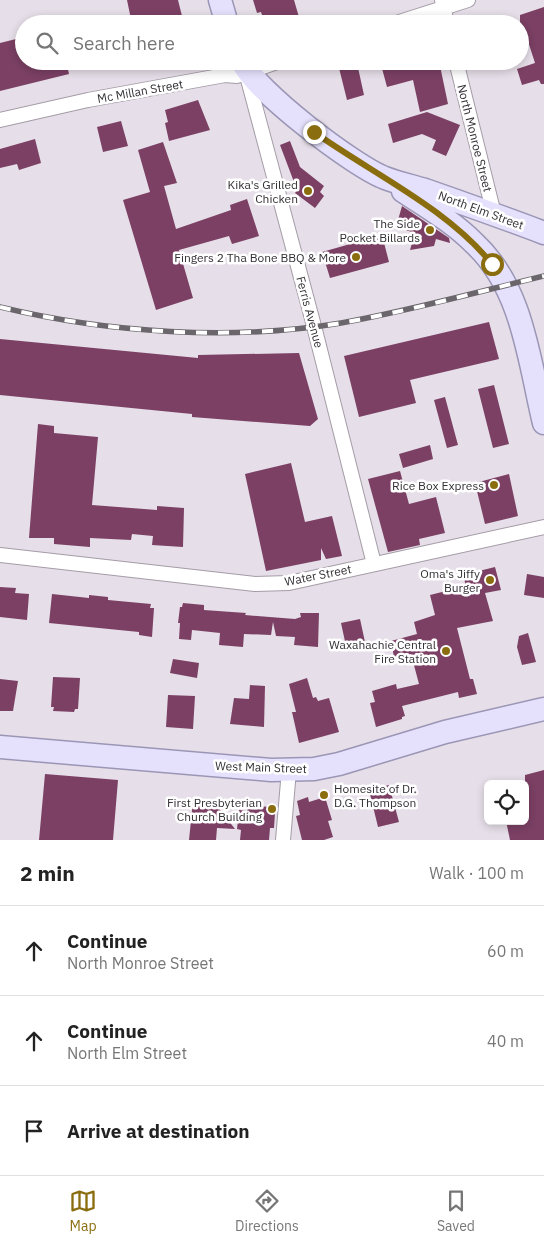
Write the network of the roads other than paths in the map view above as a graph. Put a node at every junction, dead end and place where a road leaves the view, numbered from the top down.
1 (220, 0) edge
2 (468, 0) edge
3 (443, 4) edge
4 (224, 15) edge
5 (416, 15) edge
6 (241, 70) edge
7 (245, 70) edge
8 (248, 70) edge
9 (458, 70) edge
10 (0, 120) edge
11 (383, 178) junction
12 (494, 214) junction
13 (544, 233) edge
14 (544, 423) edge
15 (544, 527) edge
16 (0, 555) edge
17 (374, 564) junction
18 (544, 709) edge
19 (0, 747) edge
20 (289, 770) junction
21 (283, 840) edge

1 - 4 main road
2 - 3 street
3 - 5 street
6 - 10 street, Mc Millan Street
7 - 17 street, Ferris Avenue
8 - 11 main road, North Elm Street
9 - 12 street, North Monroe Street
11 - 12 main road, North Elm Street
11 - 14 main road
12 - 13 main road, North Elm Street
15 - 17 street, Water Street
16 - 17 street, Water Street
18 - 20 main road, West Main Street
19 - 20 main road, West Main Street
20 - 21 street

